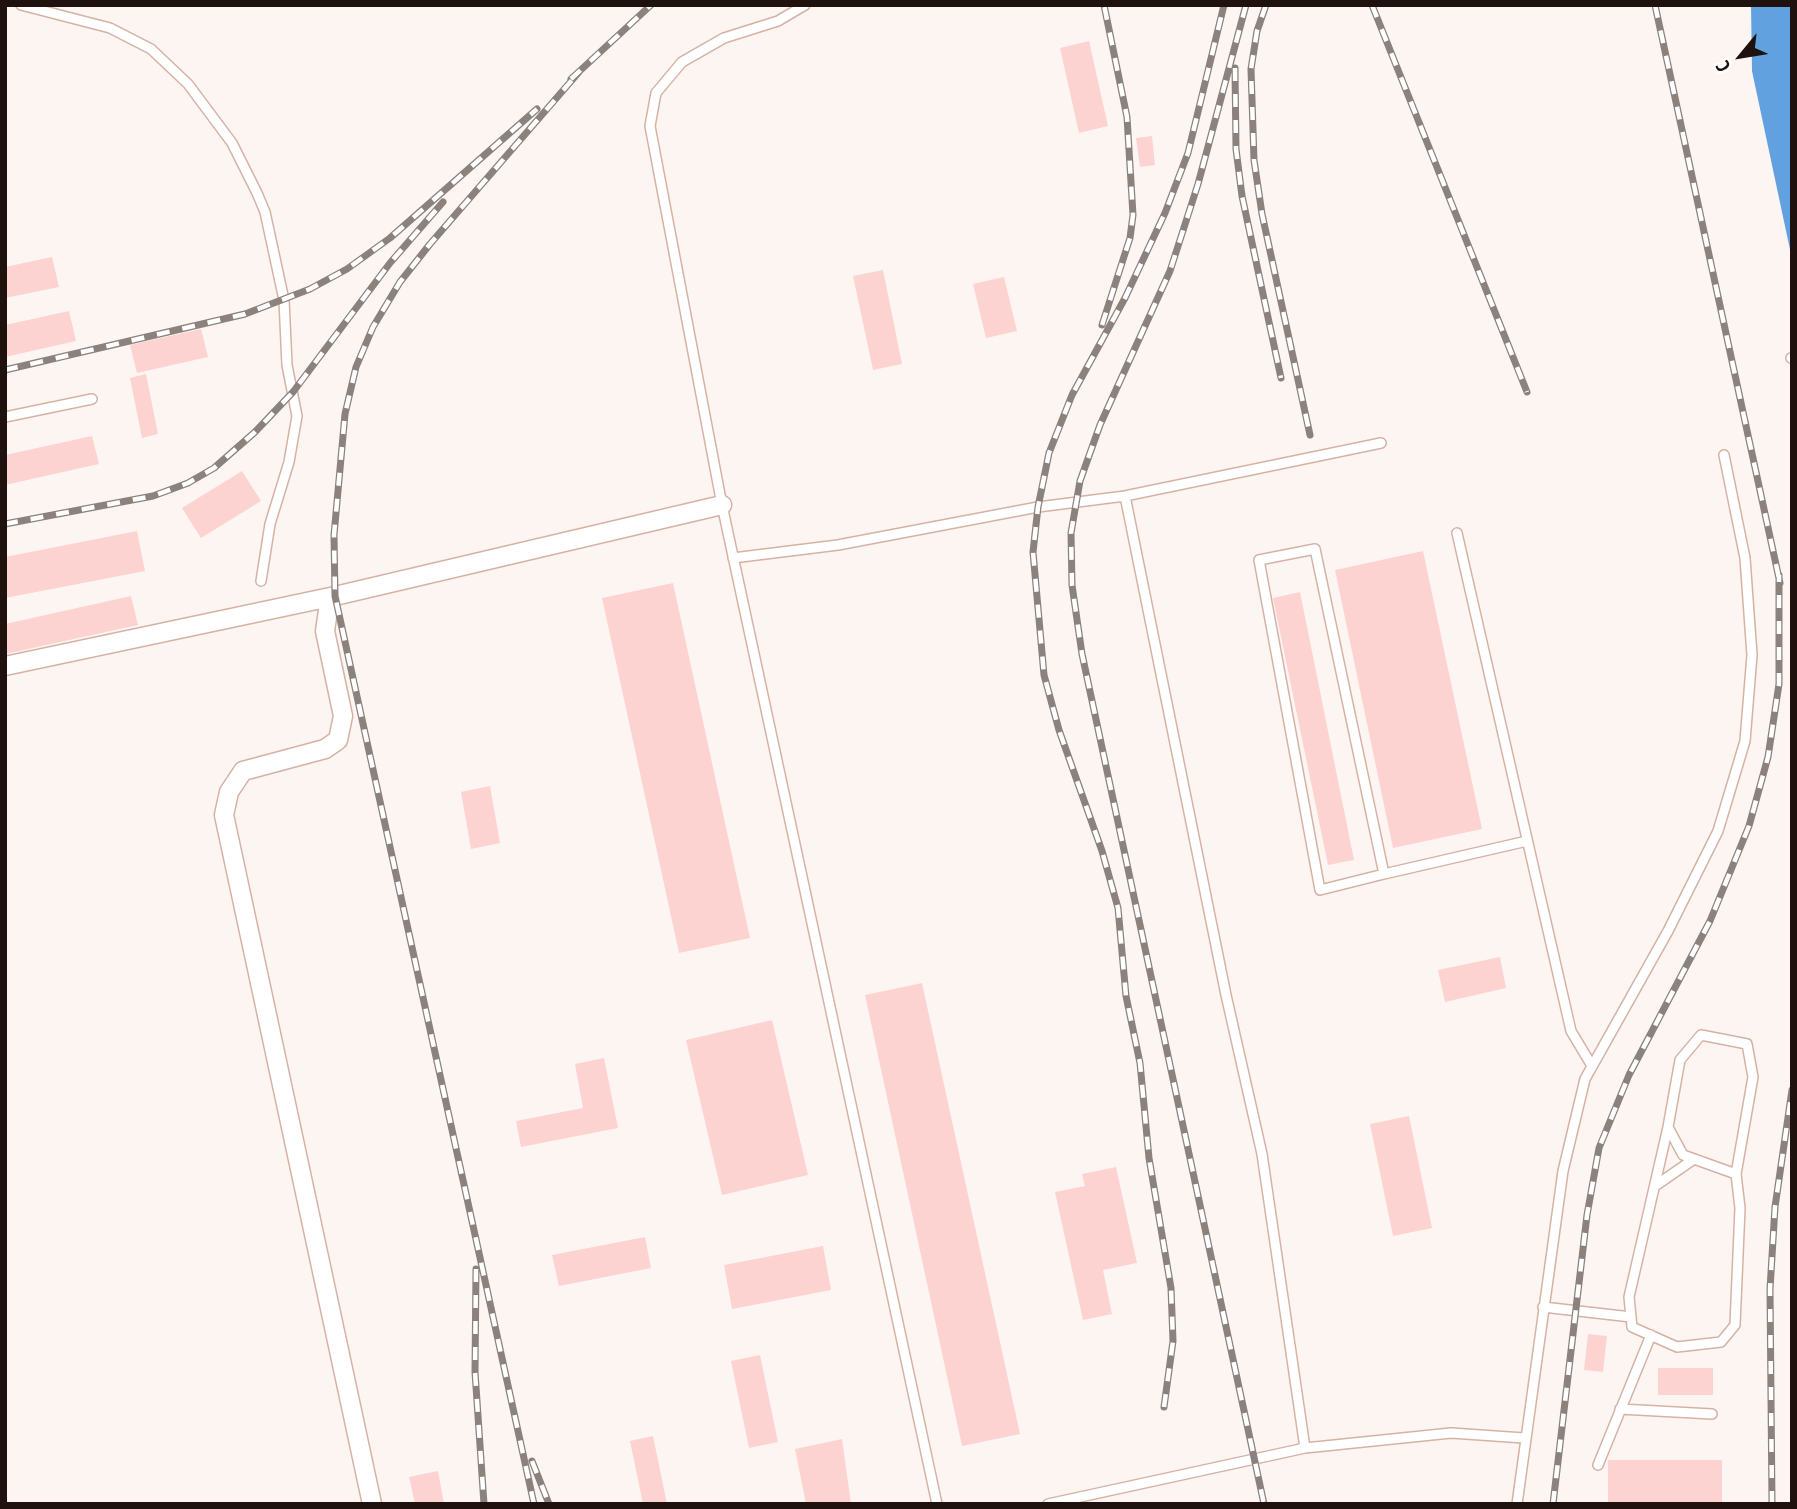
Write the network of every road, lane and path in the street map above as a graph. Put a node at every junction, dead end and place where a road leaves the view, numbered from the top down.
1 (21, 5) edge
2 (804, 5) edge
3 (92, 399) dead end
4 (5, 416) edge
5 (1381, 443) dead end
6 (1724, 455) dead end
7 (1125, 496) junction
8 (722, 505) junction
9 (1457, 533) dead end
10 (733, 558) junction
11 (261, 581) dead end
12 (330, 597) junction
13 (5, 666) edge
14 (1527, 841) junction
15 (1384, 874) junction
16 (1592, 1066) junction
17 (1668, 1127) junction
18 (1694, 1159) junction
19 (1736, 1174) junction
20 (1655, 1186) junction
21 (1543, 1307) junction
22 (1631, 1317) junction
23 (1651, 1335) junction
24 (1620, 1409) junction
25 (1712, 1414) dead end
26 (1524, 1438) junction
27 (1305, 1448) junction
28 (1598, 1465) dead end
29 (372, 1504) edge
30 (937, 1504) edge
31 (1048, 1504) edge
32 (1517, 1504) edge

1 - 11 lane
2 - 8 lane
3 - 4 lane
5 - 7 lane
6 - 16 lane
7 - 10 lane
7 - 27 lane
8 - 10 lane
8 - 12 street
9 - 14 lane
10 - 30 lane
12 - 13 street
12 - 29 street
14 - 15 lane
14 - 16 lane
15 - 15 lane
16 - 21 lane
17 - 18 lane
17 - 19 lane
17 - 20 lane
18 - 19 lane
18 - 20 lane
19 - 23 lane
20 - 22 lane
21 - 22 lane
21 - 26 lane
22 - 23 lane
23 - 24 lane
24 - 25 lane
24 - 28 lane
26 - 27 lane
26 - 32 lane
27 - 31 lane

